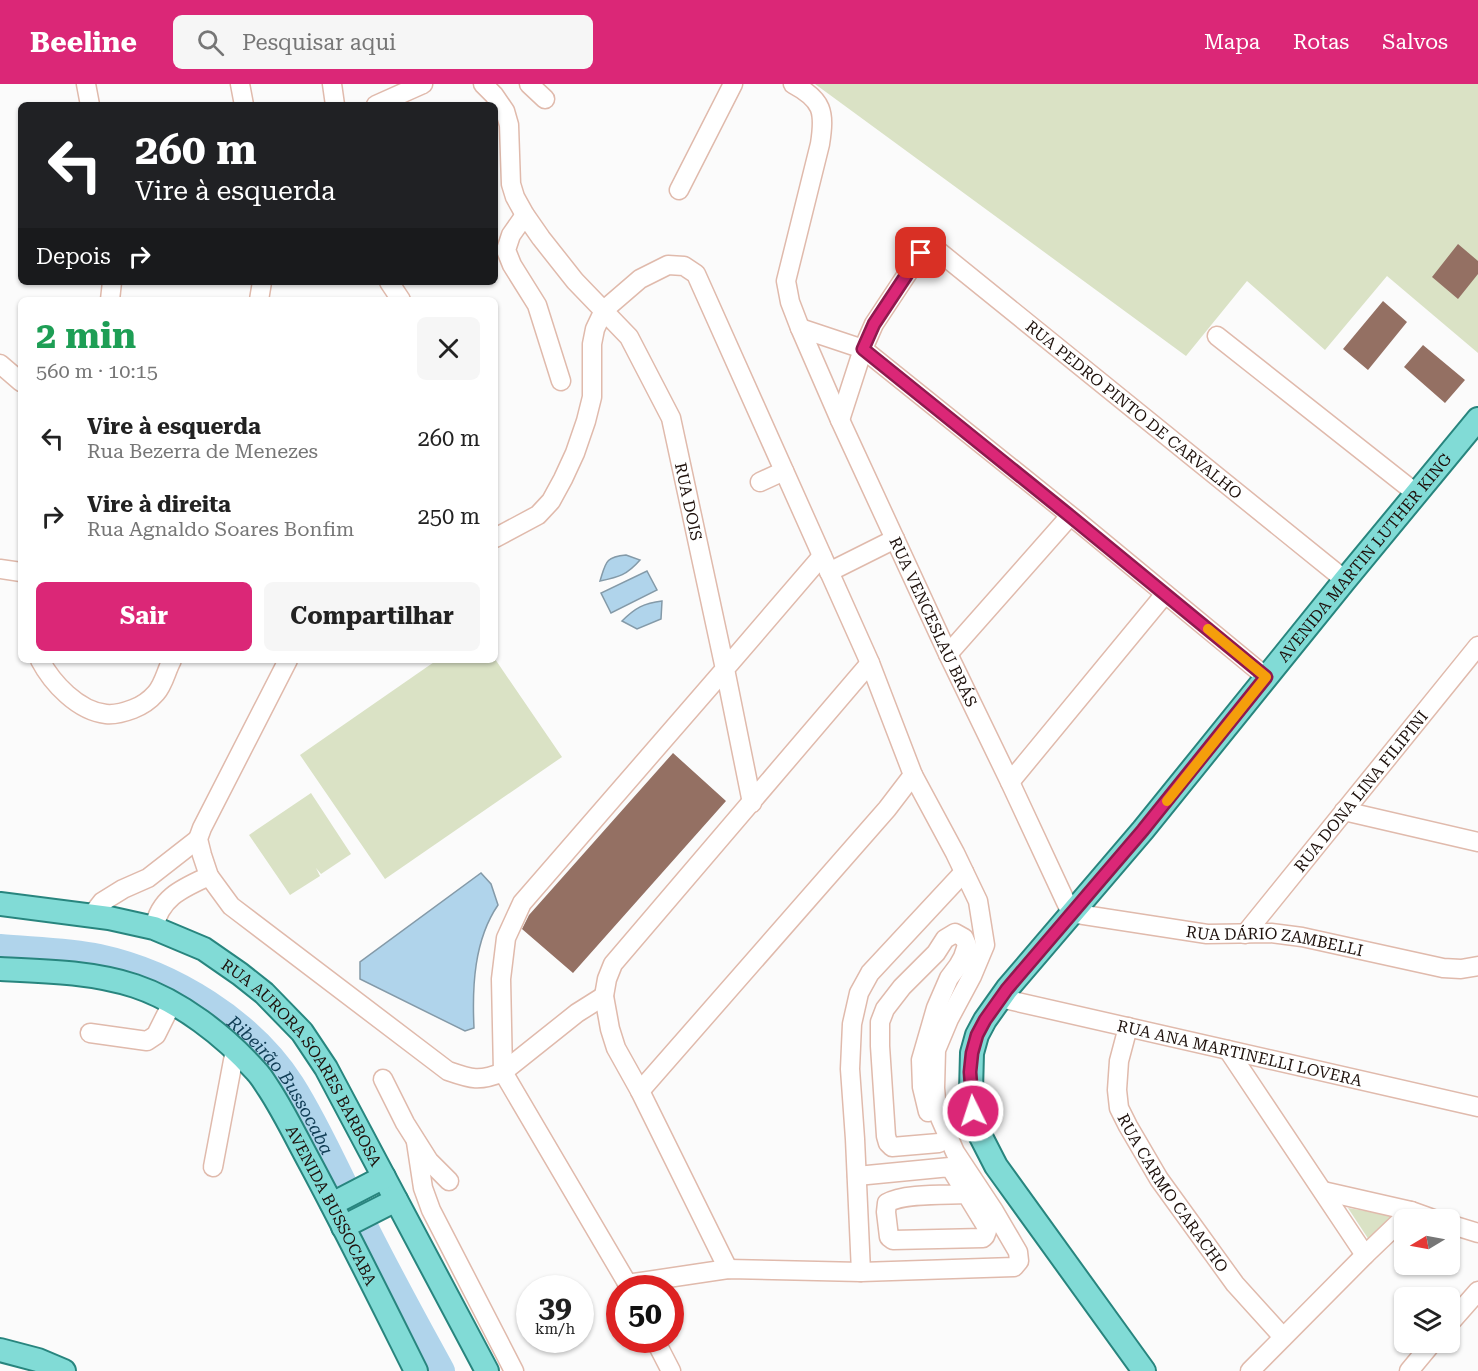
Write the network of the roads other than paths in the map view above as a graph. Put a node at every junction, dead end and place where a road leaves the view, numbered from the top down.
1 (86, 84) edge
2 (240, 84) edge
3 (332, 84) edge
4 (423, 84) edge
5 (483, 84) edge
6 (529, 84) edge
7 (733, 84) edge
8 (800, 88) edge
9 (545, 99) dead end
10 (89, 102) edge
11 (243, 102) edge
12 (335, 102) edge
13 (383, 102) edge
14 (679, 190) dead end
15 (525, 215) junction
16 (604, 310) junction
17 (800, 328) junction
18 (1217, 336) dead end
19 (863, 349) junction
20 (0, 364) edge
21 (18, 379) edge
22 (561, 381) dead end
23 (1478, 419) edge
24 (840, 420) junction
25 (784, 471) junction
26 (760, 482) dead end
27 (1417, 494) junction
28 (1070, 516) junction
29 (498, 536) edge
30 (895, 539) junction
31 (825, 564) junction
32 (0, 568) edge
33 (18, 571) edge
34 (1345, 580) junction
35 (1165, 594) junction
36 (1476, 653) edge
37 (948, 654) junction
38 (42, 663) edge
39 (171, 663) edge
40 (286, 663) edge
41 (870, 663) junction
42 (725, 669) junction
43 (1266, 677) junction
44 (913, 775) junction
45 (1010, 782) junction
46 (752, 802) junction
47 (1344, 812) junction
48 (198, 839) junction
49 (1478, 842) edge
50 (964, 872) junction
51 (209, 876) junction
52 (0, 904) edge
53 (1071, 913) junction
54 (91, 916) junction
55 (154, 927) junction
56 (1245, 934) junction
57 (1478, 966) edge
58 (0, 969) edge
59 (604, 996) junction
60 (1000, 998) junction
61 (172, 1003) junction
62 (1128, 1027) junction
63 (90, 1033) dead end
64 (235, 1050) junction
65 (1228, 1050) junction
66 (503, 1072) junction
67 (383, 1079) dead end
68 (640, 1091) junction
69 (1478, 1107) edge
70 (417, 1142) junction
71 (939, 1143) junction
72 (213, 1167) dead end
73 (950, 1167) junction
74 (857, 1176) junction
75 (379, 1179) junction
76 (449, 1181) dead end
77 (1323, 1191) junction
78 (966, 1194) junction
79 (336, 1202) junction
80 (390, 1203) junction
81 (1402, 1209) edge
82 (347, 1225) junction
83 (1394, 1227) edge
84 (1460, 1227) edge
85 (1478, 1233) edge
86 (1365, 1255) junction
87 (728, 1269) junction
88 (861, 1272) junction
89 (622, 1275) edge
90 (684, 1276) edge
91 (1478, 1291) edge
92 (1460, 1311) edge
93 (1283, 1337) junction
94 (0, 1350) edge
95 (661, 1353) edge
96 (1424, 1353) edge
97 (64, 1371) edge
98 (416, 1371) edge
99 (487, 1371) edge
100 (514, 1371) edge
101 (670, 1371) edge
102 (1144, 1371) edge
103 (1250, 1371) edge
104 (1408, 1371) edge

1 - 10 street
2 - 11 street
3 - 12 street
4 - 13 street
5 - 15 street, RUA DOIS
6 - 9 street
7 - 14 street
8 - 17 street, RUA VENCESLAU BRÁS
15 - 16 street, RUA DOIS
15 - 22 street
16 - 25 street
16 - 29 street
16 - 42 street, RUA DOIS
17 - 19 street
17 - 24 street, RUA VENCESLAU BRÁS
18 - 27 street
19 - 24 street
19 - 28 street
19 - 34 street, RUA PEDRO PINTO DE CARVALHO
20 - 21 street
23 - 27 main road, AVENIDA MARTIN LUTHER KING
24 - 30 street, RUA VENCESLAU BRÁS
25 - 26 street
25 - 31 street
27 - 34 main road, AVENIDA MARTIN LUTHER KING
28 - 35 street
28 - 37 street
30 - 31 street
30 - 37 street, RUA VENCESLAU BRÁS
31 - 41 street
31 - 42 street
32 - 33 street
34 - 43 main road, AVENIDA MARTIN LUTHER KING
35 - 43 street
35 - 45 street
36 - 47 street, RUA DONA LINA FILIPINI
37 - 45 street, RUA VENCESLAU BRÁS
38 - 39 street
40 - 48 street
41 - 44 street
41 - 46 street
42 - 46 street, RUA DOIS
42 - 66 street
43 - 53 main road, AVENIDA MARTIN LUTHER KING
44 - 50 street
44 - 68 street
45 - 53 street, RUA VENCESLAU BRÁS
46 - 59 street
47 - 49 street
47 - 56 street, RUA DONA LINA FILIPINI
48 - 51 street
48 - 54 street
50 - 74 street
50 - 88 street
51 - 55 street
51 - 66 street
52 - 54 main road, RUA AURORA SOARES BARBOSA
53 - 56 street, RUA DÁRIO ZAMBELLI
53 - 60 main road, AVENIDA MARTIN LUTHER KING
54 - 55 main road, RUA AURORA SOARES BARBOSA
55 - 75 main road, RUA AURORA SOARES BARBOSA
56 - 57 street, RUA DÁRIO ZAMBELLI
58 - 61 main road, AVENIDA BUSSOCABA
59 - 66 street
59 - 68 street
60 - 62 street, RUA ANA MARTINELLI LOVERA
60 - 102 main road, AVENIDA MARTIN LUTHER KING
61 - 63 street
61 - 64 main road, AVENIDA BUSSOCABA
62 - 65 street, RUA ANA MARTINELLI LOVERA
62 - 93 street, RUA CARMO CARACHO
64 - 72 street
64 - 79 main road, AVENIDA BUSSOCABA
65 - 69 street, RUA ANA MARTINELLI LOVERA
65 - 77 street
66 - 89 street
67 - 70 street
68 - 87 street
70 - 76 street
70 - 100 street
71 - 71 street
71 - 73 street
73 - 74 street
73 - 78 street
74 - 88 street
75 - 79 main road
75 - 80 main road, RUA AURORA SOARES BARBOSA
77 - 81 street
77 - 86 street
78 - 78 street
79 - 82 main road, AVENIDA BUSSOCABA
80 - 82 main road
80 - 99 main road, RUA AURORA SOARES BARBOSA
82 - 98 main road, AVENIDA BUSSOCABA
83 - 86 street
84 - 85 street
86 - 93 street
87 - 88 street
87 - 90 street
91 - 92 street
93 - 103 street
94 - 97 main road
95 - 101 street
96 - 104 street

